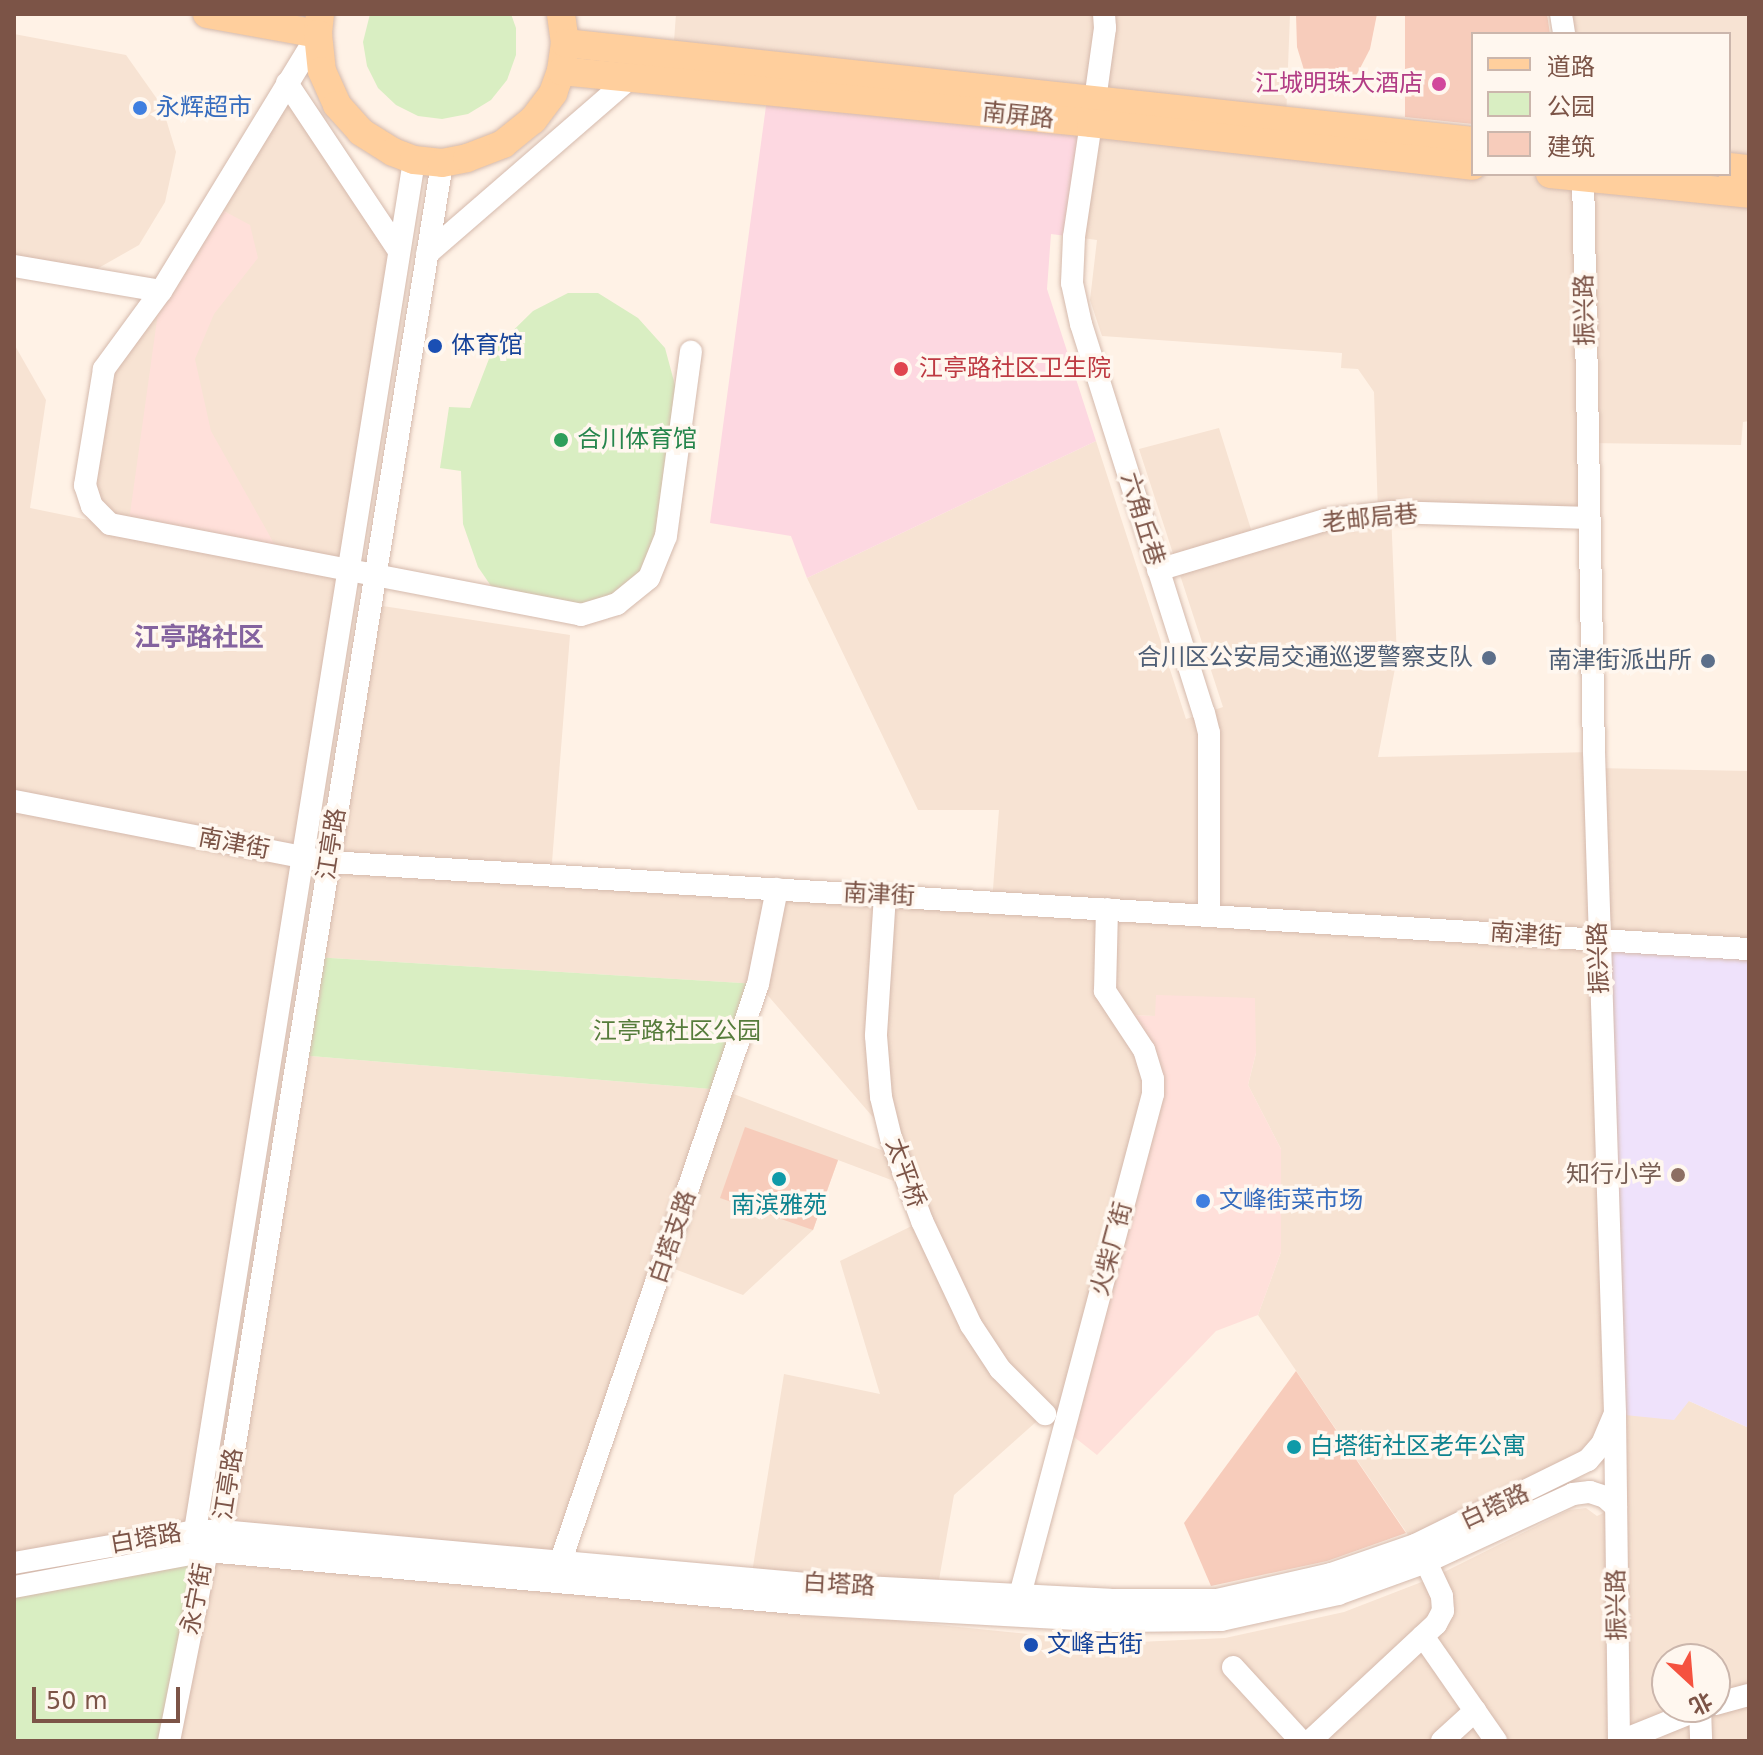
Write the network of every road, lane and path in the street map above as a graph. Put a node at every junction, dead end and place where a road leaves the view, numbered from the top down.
1 (207, 14) edge
2 (561, 14) edge
3 (1104, 14) edge
4 (319, 24) edge
5 (565, 43) junction
6 (561, 71) junction
7 (631, 77) junction
8 (287, 83) junction
9 (1093, 112) junction
10 (1471, 141) edge
11 (414, 160) junction
12 (442, 163) junction
13 (1471, 166) edge
14 (1583, 176) edge
15 (1749, 194) edge
16 (399, 251) junction
17 (427, 254) junction
18 (14, 266) edge
19 (161, 291) junction
20 (691, 352) dead end
21 (1588, 518) junction
22 (349, 569) junction
23 (1158, 570) junction
24 (376, 574) junction
25 (14, 801) edge
26 (302, 858) junction
27 (329, 862) junction
28 (777, 889) junction
29 (885, 895) junction
30 (1107, 909) junction
31 (1209, 915) junction
32 (1599, 939) junction
33 (1749, 949) edge
34 (1045, 1414) dead end
35 (1615, 1414) junction
36 (1616, 1507) junction
37 (195, 1531) junction
38 (221, 1531) junction
39 (207, 1551) junction
40 (1426, 1562) junction
41 (14, 1563) edge
42 (558, 1571) junction
43 (14, 1587) edge
44 (1020, 1595) junction
45 (1423, 1636) junction
46 (1233, 1667) dead end
47 (1475, 1711) junction
48 (1666, 1723) edge
49 (169, 1741) edge
50 (1301, 1741) edge
51 (1310, 1741) edge
52 (1442, 1741) edge
53 (1496, 1741) edge
54 (1620, 1741) edge

1 - 4 main road
2 - 5 main road
3 - 9 street, 六角丘巷
4 - 8 street
4 - 11 main road
5 - 6 main road
5 - 9 main road, 南屏路
6 - 7 main road, 南屏路
6 - 12 main road
7 - 9 main road, 南屏路
7 - 17 street
8 - 16 street
8 - 19 street
9 - 10 main road, 南屏路
9 - 13 main road, 南屏路
9 - 23 street, 六角丘巷
11 - 12 main road
11 - 16 street, 江亭路
12 - 17 street, 江亭路
14 - 15 main road
14 - 21 street, 振兴路
16 - 22 street, 江亭路
17 - 24 street, 江亭路
18 - 19 street
19 - 22 street
20 - 24 street
21 - 23 street, 老邮局巷
21 - 32 street, 振兴路
22 - 24 street
22 - 26 street, 江亭路
23 - 31 street, 六角丘巷
24 - 27 street, 江亭路
25 - 26 street, 南津街
26 - 27 street, 南津街
26 - 37 street, 江亭路
27 - 28 street, 南津街
27 - 38 street, 江亭路
28 - 29 street, 南津街
28 - 42 street, 白塔支路
29 - 30 street, 南津街
29 - 34 street, 太平桥
30 - 31 street, 南津街
30 - 44 street, 火柴厂街
31 - 32 street, 南津街
32 - 33 street, 南津街
32 - 35 street, 振兴路
35 - 36 street, 振兴路
35 - 44 street, 白塔路
36 - 40 street, 白塔路
36 - 54 street, 振兴路
37 - 38 street, 白塔路
37 - 39 street, 江亭路
37 - 41 street, 白塔路
38 - 39 street, 江亭路
38 - 42 street, 白塔路
39 - 42 street, 白塔路
39 - 43 street, 白塔路
39 - 49 street, 永宁街
40 - 42 street, 白塔路
40 - 45 street
42 - 44 street, 白塔路
45 - 47 street
45 - 51 street
46 - 50 street
47 - 52 street
47 - 53 street
48 - 54 street

